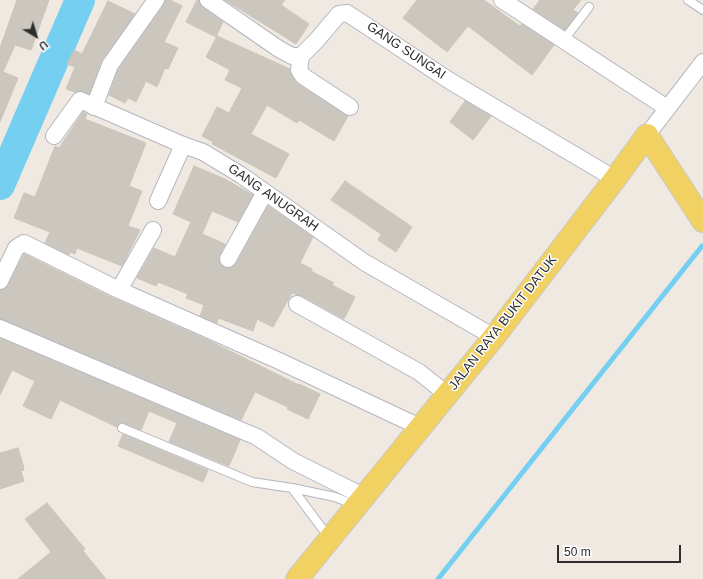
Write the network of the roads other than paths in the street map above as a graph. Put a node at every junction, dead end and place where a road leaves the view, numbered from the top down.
1 (156, 0) edge
2 (208, 0) edge
3 (502, 0) edge
4 (688, 0) edge
5 (589, 7) dead end
6 (703, 10) edge
7 (563, 41) junction
8 (301, 56) junction
9 (703, 62) edge
10 (94, 107) junction
11 (350, 107) dead end
12 (667, 108) junction
13 (647, 135) junction
14 (54, 136) dead end
15 (183, 145) junction
16 (615, 179) junction
17 (265, 192) junction
18 (158, 201) dead end
19 (703, 221) edge
20 (153, 230) dead end
21 (228, 259) dead end
22 (0, 281) edge
23 (119, 290) junction
24 (297, 304) dead end
25 (0, 328) edge
26 (494, 337) junction
27 (448, 395) junction
28 (122, 428) dead end
29 (422, 428) junction
30 (292, 488) junction
31 (361, 501) junction
32 (330, 539) junction
33 (297, 579) edge

1 - 10 street
2 - 8 street
3 - 7 street
4 - 6 lane
5 - 7 lane
7 - 12 street
8 - 11 street
8 - 16 street, GANG SUNGAI
9 - 12 street, JALAN RAYA BUKIT DATUK
10 - 14 street, GANG ANUGRAH
10 - 15 street, GANG ANUGRAH
12 - 13 street, JALAN RAYA BUKIT DATUK
13 - 16 main road, JALAN RAYA BUKIT DATUK
13 - 19 main road
15 - 17 street, GANG ANUGRAH
15 - 18 street
16 - 26 main road, JALAN RAYA BUKIT DATUK
17 - 21 street
17 - 26 street, GANG ANUGRAH
20 - 23 street
22 - 23 street
23 - 29 street
24 - 27 street
25 - 31 street
26 - 27 main road, JALAN RAYA BUKIT DATUK
27 - 29 main road, JALAN RAYA BUKIT DATUK
28 - 30 lane
29 - 31 main road, JALAN RAYA BUKIT DATUK
30 - 31 lane
30 - 32 lane
31 - 32 main road, JALAN RAYA BUKIT DATUK
32 - 33 main road, JALAN RAYA BUKIT DATUK

